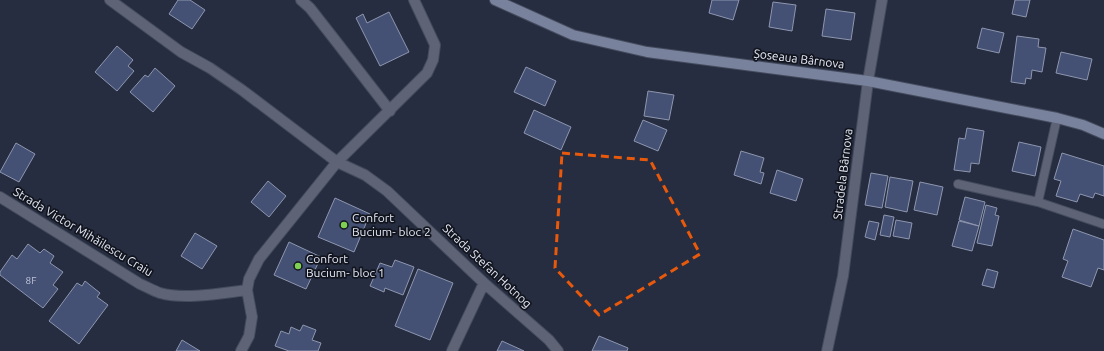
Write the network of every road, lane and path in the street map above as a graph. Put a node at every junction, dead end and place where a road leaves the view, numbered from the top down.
1 (110, 0) edge
2 (301, 0) edge
3 (414, 0) edge
4 (495, 0) edge
5 (882, 0) edge
6 (868, 80) junction
7 (390, 111) junction
8 (1058, 118) junction
9 (1104, 134) edge
10 (337, 162) junction
11 (958, 184) dead end
12 (0, 197) edge
13 (1038, 202) junction
14 (1103, 224) dead end
15 (484, 283) junction
16 (247, 290) junction
17 (241, 351) edge
18 (452, 351) edge
19 (558, 351) edge
20 (827, 351) edge

1 - 10 street, Strada Stefan Hotnog
2 - 7 street
3 - 7 street
4 - 6 main road, Șoseaua Bârnova
5 - 6 street, Stradela Bârnova
6 - 8 main road, Șoseaua Bârnova
6 - 20 street, Stradela Bârnova
7 - 10 street
8 - 9 main road, Șoseaua Bârnova
8 - 13 lane
10 - 15 street, Strada Stefan Hotnog
10 - 16 street
11 - 13 lane
12 - 16 street, Strada Victor Mihăilescu Craiu
13 - 14 lane
15 - 18 street
15 - 19 street, Strada Stefan Hotnog
16 - 17 street

